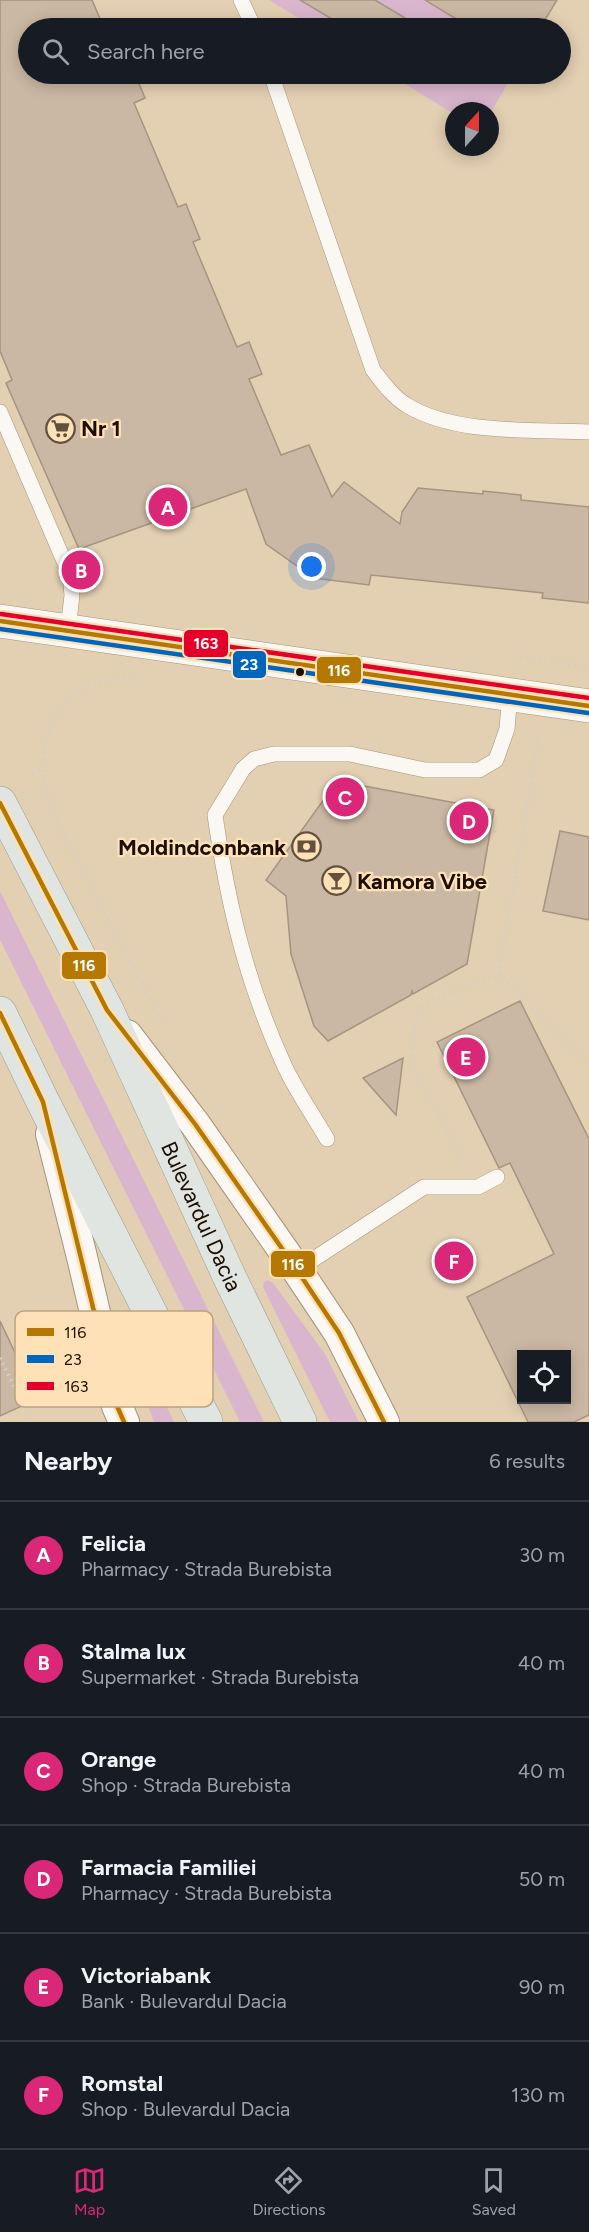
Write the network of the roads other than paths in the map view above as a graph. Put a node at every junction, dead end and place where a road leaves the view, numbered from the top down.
1 (242, 0) edge
2 (250, 18) edge
3 (274, 84) edge
4 (0, 412) edge
5 (589, 432) edge
6 (0, 621) edge
7 (68, 630) junction
8 (510, 694) junction
9 (589, 706) edge
10 (0, 803) edge
11 (107, 1010) junction
12 (0, 1013) edge
13 (43, 1102) junction
14 (327, 1139) dead end
15 (497, 1177) dead end
16 (297, 1270) junction
17 (95, 1311) edge
18 (149, 1311) edge
19 (117, 1407) edge
20 (198, 1407) edge
21 (124, 1422) edge
22 (206, 1422) edge
23 (300, 1422) edge
24 (384, 1422) edge

1 - 2 lane
3 - 5 lane
4 - 7 lane
6 - 7 main road
7 - 8 main road
8 - 9 main road
8 - 14 lane
10 - 11 main road, Bulevardul Dacia
11 - 16 street, Bulevardul Dacia
11 - 23 main road, Bulevardul Dacia
12 - 13 main road
13 - 17 street
13 - 18 main road
15 - 16 lane
16 - 24 street, Bulevardul Dacia
19 - 21 street
20 - 22 main road

